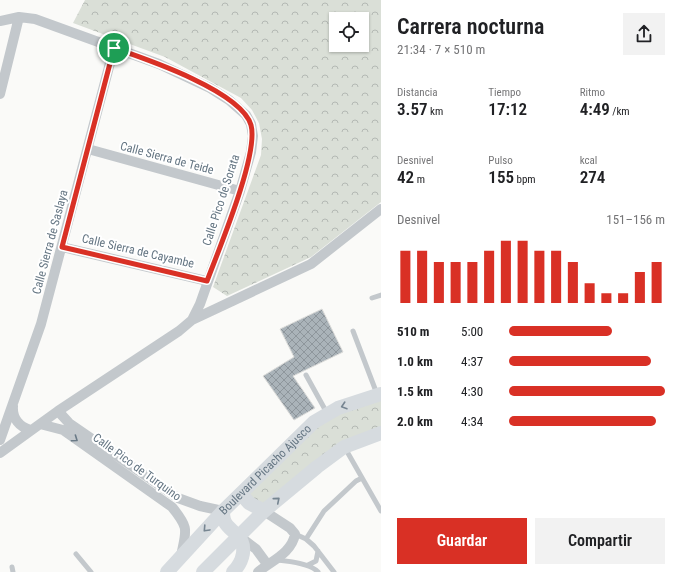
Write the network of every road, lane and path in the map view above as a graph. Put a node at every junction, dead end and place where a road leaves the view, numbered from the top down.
1 (19, 17) junction
2 (0, 21) edge
3 (114, 48) junction
4 (0, 94) edge
5 (88, 149) junction
6 (240, 191) junction
7 (381, 209) edge
8 (62, 247) junction
9 (207, 281) junction
10 (381, 295) edge
11 (372, 298) dead end
12 (192, 320) junction
13 (353, 331) dead end
14 (306, 375) dead end
15 (379, 394) edge
16 (13, 406) junction
17 (58, 410) junction
18 (328, 414) junction
19 (40, 424) junction
20 (31, 430) junction
21 (381, 433) edge
22 (0, 440) edge
23 (344, 447) junction
24 (0, 453) edge
25 (362, 478) junction
26 (241, 494) junction
27 (381, 510) edge
28 (223, 511) junction
29 (264, 511) junction
30 (295, 534) junction
31 (238, 536) junction
32 (306, 539) junction
33 (318, 551) junction
34 (76, 554) dead end
35 (181, 556) junction
36 (271, 562) junction
37 (308, 565) junction
38 (91, 572) edge
39 (167, 572) edge
40 (203, 572) edge
41 (233, 572) edge
42 (258, 572) edge
43 (318, 572) edge
44 (334, 572) edge

1 - 2 street, Calle Pico de Sorata
1 - 3 street, Calle Pico de Sorata
1 - 4 street
3 - 5 street, Calle Sierra de Saslaya
3 - 6 street, Calle Pico de Sorata
5 - 6 street, Calle Sierra de Teide
5 - 8 street, Calle Sierra de Saslaya
6 - 9 street, Calle Pico de Sorata
7 - 12 street, Calle Pico de Sorata
8 - 9 street, Calle Sierra de Cayambe
8 - 16 street, Calle Sierra de Saslaya
9 - 12 street, Calle Pico de Sorata
10 - 11 lane
12 - 17 street, Calle Pico de Sorata
13 - 15 lane
14 - 18 lane
15 -> 18 main road, Boulevard Picacho Ajusco
16 - 20 street
16 - 22 street, Calle Sierra de Saslaya
17 - 19 street, Calle Pico de Sorata
17 - 28 street, Calle Pico de Turquino
18 - 26 main road, Boulevard Picacho Ajusco
19 - 20 street, Calle Pico de Sorata
19 -> 35 street, Calle Pico de Turquino
20 - 24 street, Calle Pico de Sorata
21 - 23 main road
23 - 25 lane
29 -> 23 main road
25 - 27 lane
25 - 32 lane
26 - 28 main road, Boulevard Picacho Ajusco
26 - 29 main road
28 - 31 main road
28 -> 35 main road, Boulevard Picacho Ajusco
29 - 30 street
29 - 31 main road
30 - 32 lane
30 - 36 street
31 - 36 street
31 - 40 main road
31 - 41 main road
32 - 33 lane
33 - 37 lane
33 - 44 lane
34 - 38 lane
35 - 39 main road, Boulevard Picacho Ajusco
36 - 37 lane
36 - 42 street
37 - 43 lane

